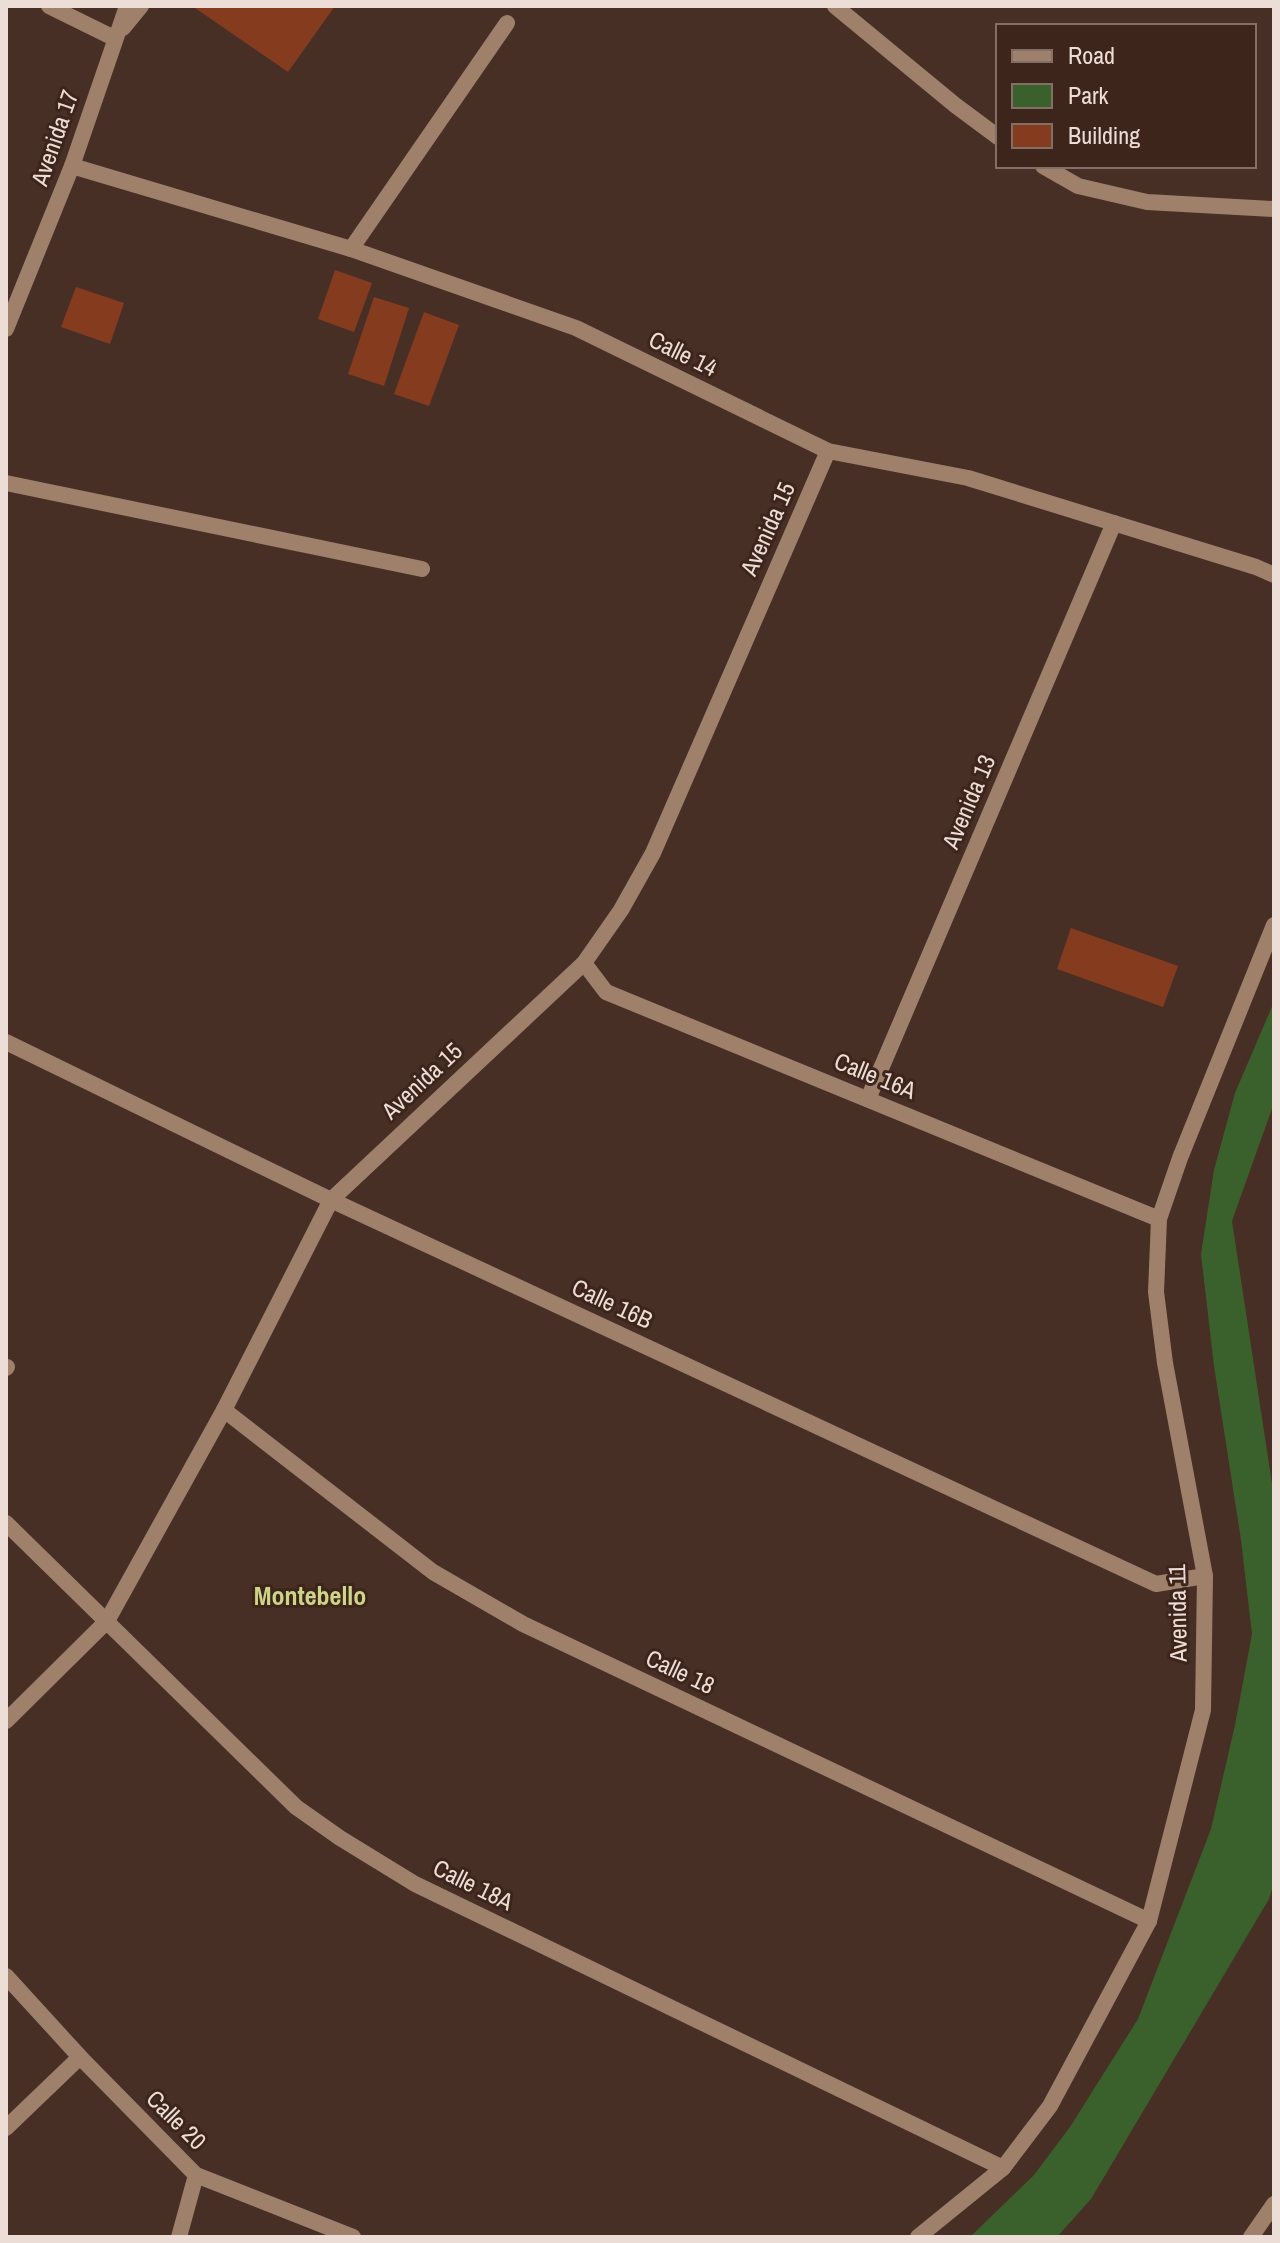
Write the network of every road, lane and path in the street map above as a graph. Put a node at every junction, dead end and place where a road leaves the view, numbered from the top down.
1 (49, 6) edge
2 (127, 6) edge
3 (141, 6) edge
4 (835, 6) edge
5 (507, 23) dead end
6 (114, 38) junction
7 (996, 136) edge
8 (72, 166) junction
9 (1046, 168) edge
10 (1274, 209) edge
11 (351, 249) junction
12 (6, 329) edge
13 (828, 451) junction
14 (6, 483) edge
15 (1114, 523) junction
16 (422, 569) dead end
17 (1274, 575) edge
18 (1274, 925) edge
19 (584, 963) junction
20 (6, 1042) edge
21 (868, 1099) junction
22 (331, 1200) junction
23 (1159, 1219) junction
24 (224, 1410) junction
25 (6, 1523) edge
26 (1205, 1576) junction
27 (107, 1621) junction
28 (6, 1721) edge
29 (1149, 1921) junction
30 (6, 1976) edge
31 (80, 2057) junction
32 (6, 2128) edge
33 (1003, 2168) junction
34 (196, 2175) junction
35 (1274, 2204) edge
36 (179, 2237) edge
37 (353, 2237) edge
38 (918, 2237) edge
39 (1251, 2237) edge

1 - 6 street
2 - 6 street, Avenida 17
3 - 6 street
4 - 7 street
5 - 11 street
6 - 8 street, Avenida 17
8 - 11 street, Calle 14
8 - 12 street, Avenida 17
9 - 10 street
11 - 13 street, Calle 14
13 - 15 street, Calle 14
13 - 19 street, Avenida 15
14 - 16 street
15 - 17 street, Calle 14
15 - 21 street, Avenida 13
18 - 23 street, Avenida 11
19 - 21 street, Calle 16A
19 - 22 street, Avenida 15
20 - 22 street, Calle 16B
21 - 23 street, Calle 16A
22 - 24 street, Avenida 15
22 - 26 street, Calle 16B
23 - 26 street, Avenida 11
24 - 27 street, Avenida 15
24 - 29 street, Calle 18
25 - 27 street, Calle 18A
26 - 29 street, Avenida 11
27 - 28 street, Avenida 15
27 - 33 street, Calle 18A
29 - 33 street, Avenida 11
30 - 31 street, Calle 20
31 - 32 street
31 - 34 street, Calle 20
33 - 38 street, Avenida 11
34 - 36 street
34 - 37 street, Calle 20
35 - 39 street

